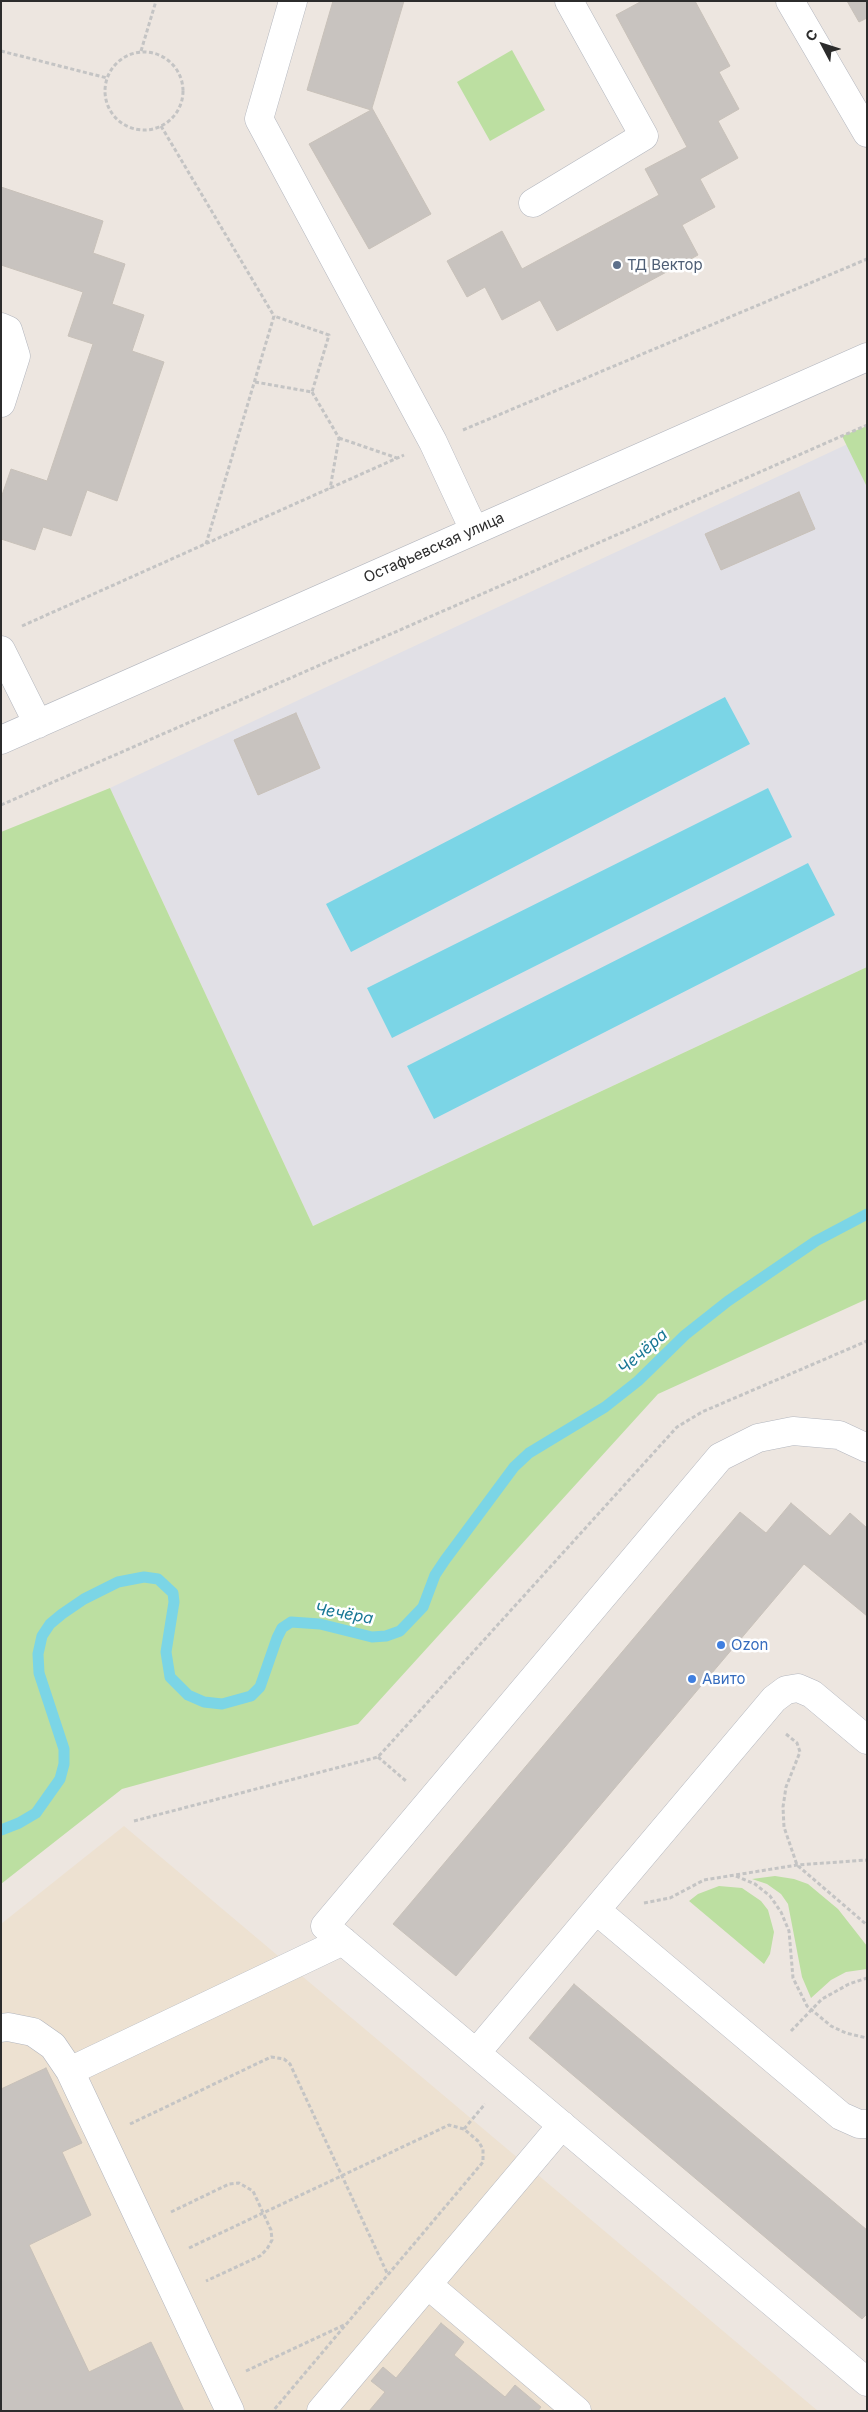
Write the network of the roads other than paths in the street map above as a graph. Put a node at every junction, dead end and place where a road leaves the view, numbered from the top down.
1 (293, 1) edge
2 (569, 1) edge
3 (790, 1) edge
4 (867, 133) edge
5 (533, 203) dead end
6 (1, 327) edge
7 (867, 357) edge
8 (1, 403) edge
9 (474, 530) junction
10 (1, 650) edge
11 (38, 724) junction
12 (1, 740) edge
13 (867, 1448) edge
14 (867, 1740) edge
15 (596, 1910) junction
16 (343, 1941) junction
17 (1, 2028) edge
18 (476, 2053) junction
19 (70, 2071) junction
20 (867, 2124) edge
21 (562, 2125) junction
22 (428, 2285) junction
23 (867, 2382) edge
24 (230, 2411) edge
25 (321, 2411) edge
26 (577, 2411) edge

1 - 9 street
2 - 5 street
3 - 4 street
6 - 8 street
7 - 9 street, Остафьевская улица
9 - 11 street, Остафьевская улица
10 - 11 street
11 - 12 street, Остафьевская улица
13 - 16 street
14 - 15 street
15 - 18 street
15 - 20 street
16 - 18 street
16 - 19 street
17 - 19 street
18 - 21 street
19 - 24 street
21 - 22 street
21 - 23 street
22 - 25 street
22 - 26 street

